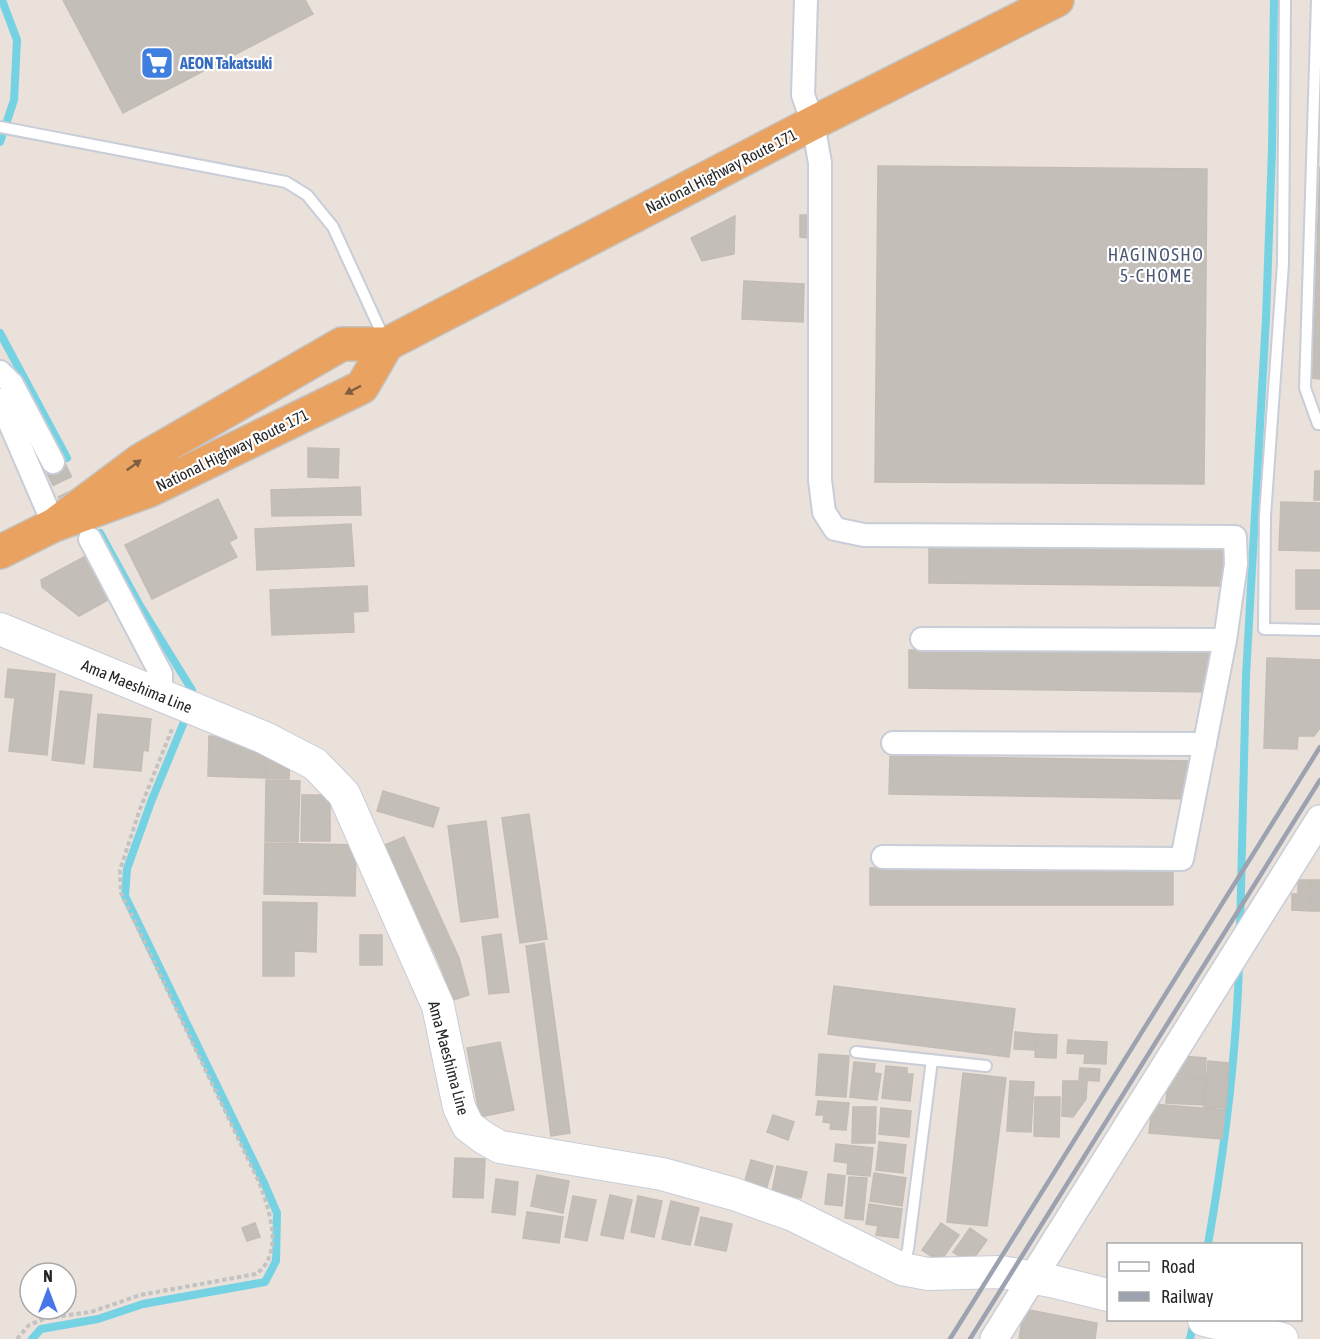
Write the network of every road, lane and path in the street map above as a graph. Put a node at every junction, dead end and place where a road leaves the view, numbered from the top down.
1 (806, 0) edge
2 (1057, 0) edge
3 (1285, 0) edge
4 (1319, 6) edge
5 (813, 123) junction
6 (0, 127) edge
7 (387, 344) junction
8 (0, 372) edge
9 (0, 400) edge
10 (1320, 424) edge
11 (53, 462) tunnel mouth
12 (54, 525) junction
13 (90, 539) tunnel mouth
14 (0, 552) edge
15 (0, 629) edge
16 (1320, 630) edge
17 (922, 639) dead end
18 (1225, 640) junction
19 (171, 701) junction
20 (893, 743) dead end
21 (1205, 744) junction
22 (1320, 819) edge
23 (883, 857) dead end
24 (856, 1052) dead end
25 (932, 1060) junction
26 (986, 1066) dead end
27 (902, 1269) junction
28 (1031, 1278) junction
29 (1107, 1295) edge
30 (1208, 1321) edge
31 (17, 1339) edge
32 (994, 1339) edge
33 (1282, 1339) edge

1 - 5 street
2 - 5 highway, National Highway Route 171
3 - 16 lane
4 - 10 lane
5 - 7 highway, National Highway Route 171
5 - 18 street
6 - 7 lane
12 -> 7 highway, National Highway Route 171
7 -> 12 highway, National Highway Route 171
8 - 11 street
9 - 12 street
12 - 14 highway, National Highway Route 171
13 - 19 street
15 - 19 main road, Ama Maeshima Line
17 - 18 street
18 - 21 street
19 - 27 main road, Ama Maeshima Line
19 - 31 path
20 - 21 street
21 - 23 street
22 - 28 street
24 - 25 lane
25 - 26 lane
25 - 27 lane
27 - 28 main road, Ama Maeshima Line
28 - 29 main road, Ama Maeshima Line
28 - 32 street
30 - 33 main road

